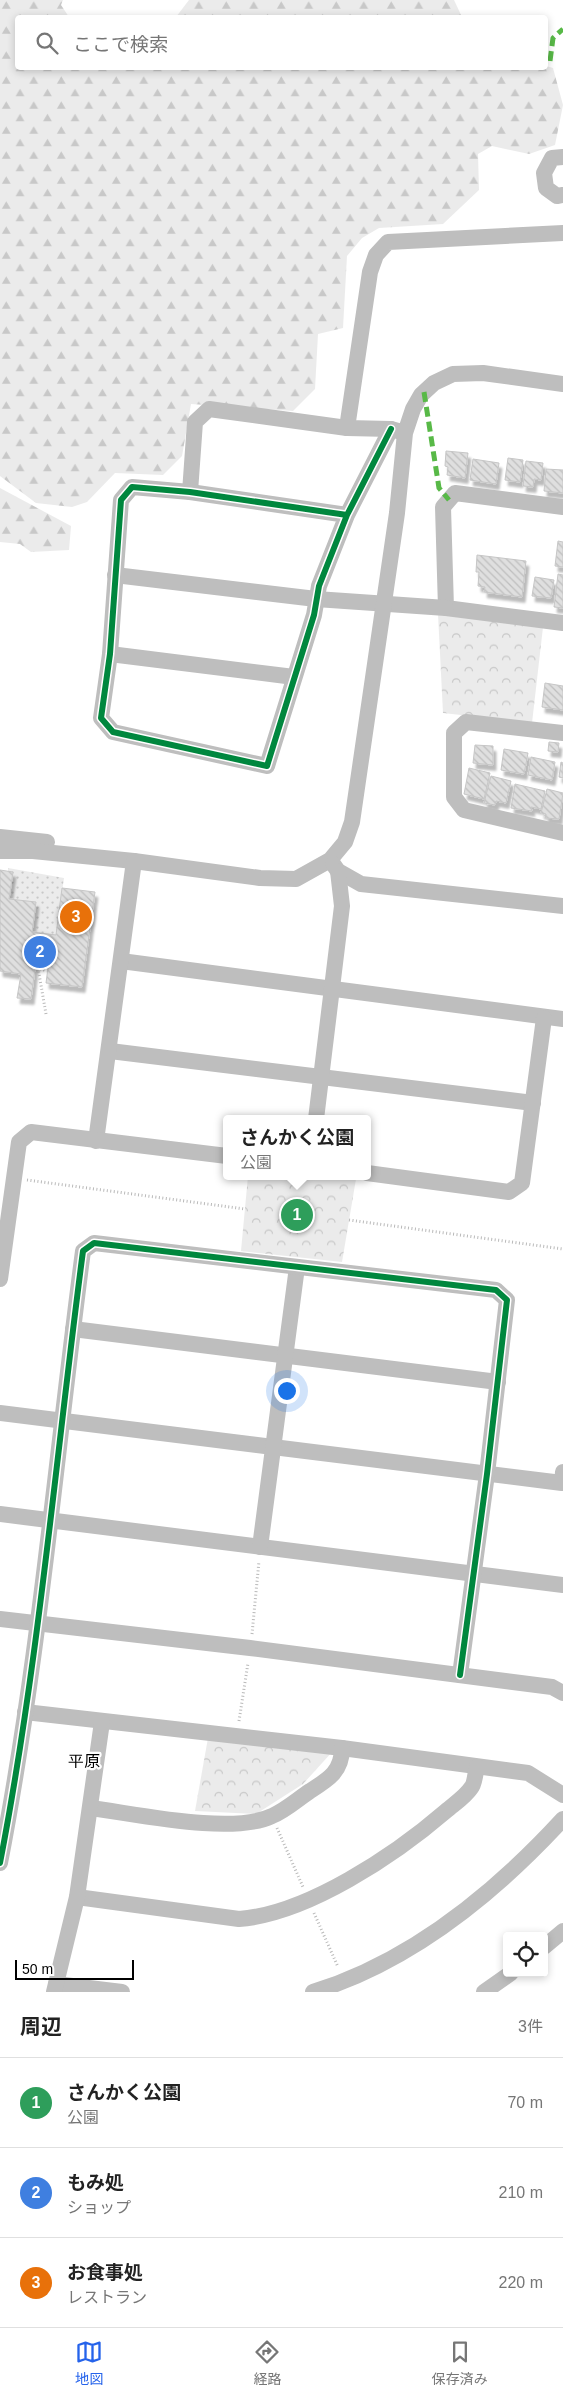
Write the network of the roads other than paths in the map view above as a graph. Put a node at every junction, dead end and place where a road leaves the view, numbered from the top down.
1 (563, 157) edge
2 (563, 195) edge
3 (563, 233) edge
4 (563, 384) edge
5 (346, 428) junction
6 (398, 431) junction
7 (190, 492) junction
8 (563, 507) edge
9 (347, 515) junction
10 (114, 575) junction
11 (316, 599) junction
12 (446, 608) junction
13 (563, 623) edge
14 (110, 654) junction
15 (294, 677) junction
16 (563, 733) edge
17 (563, 833) edge
18 (0, 837) edge
19 (0, 851) edge
20 (134, 861) junction
21 (334, 865) junction
22 (563, 906) edge
23 (121, 961) junction
24 (331, 989) junction
25 (544, 1018) junction
26 (563, 1019) edge
27 (110, 1052) junction
28 (322, 1077) junction
29 (533, 1103) junction
30 (317, 1115) edge
31 (96, 1141) junction
32 (223, 1156) edge
33 (371, 1174) edge
34 (297, 1267) junction
35 (0, 1279) edge
36 (73, 1329) junction
37 (287, 1355) junction
38 (498, 1382) junction
39 (0, 1412) edge
40 (62, 1421) junction
41 (273, 1445) junction
42 (563, 1472) edge
43 (487, 1474) junction
44 (0, 1514) edge
45 (49, 1521) junction
46 (260, 1546) junction
47 (473, 1574) junction
48 (563, 1585) edge
49 (0, 1619) edge
50 (37, 1624) junction
51 (460, 1675) junction
52 (563, 1693) edge
53 (25, 1712) junction
54 (102, 1722) junction
55 (342, 1748) junction
56 (477, 1767) junction
57 (563, 1795) edge
58 (91, 1808) junction
59 (563, 1818) edge
60 (0, 1863) edge
61 (77, 1898) junction
62 (563, 1931) edge
63 (548, 1944) edge
64 (506, 1977) edge
65 (347, 1987) edge
66 (55, 1988) edge
67 (122, 1992) edge
68 (313, 1992) edge
69 (484, 1992) edge

1 - 2 street
3 - 5 street
4 - 6 street
5 - 6 street
5 - 7 street
6 - 9 street
6 - 21 street
7 - 9 street
7 - 10 street
8 - 12 street
9 - 11 street
10 - 11 street
10 - 14 street
11 - 12 street
11 - 15 street
12 - 13 street
14 - 15 street
14 - 15 street
16 - 17 street
18 - 20 street
19 - 20 street
20 - 21 street
20 - 23 street
21 - 22 street
21 - 24 street
23 - 24 street
23 - 27 street
24 - 25 street
24 - 28 street
25 - 26 street
25 - 29 street
27 - 28 street
27 - 31 street
28 - 29 street
28 - 30 street
29 - 33 street
31 - 32 street
31 - 35 street
34 - 36 street
34 - 37 street
34 - 38 street
36 - 37 street
36 - 40 street
37 - 38 street
37 - 41 street
38 - 43 street
39 - 40 street
40 - 41 street
40 - 45 street
41 - 43 street
41 - 46 street
42 - 43 street
43 - 47 street
44 - 45 street
45 - 46 street
45 - 50 street
46 - 47 street
47 - 48 street
47 - 51 street
49 - 50 street
50 - 51 street
50 - 53 street
51 - 52 street
53 - 54 street
53 - 60 street
54 - 55 street
54 - 58 street
55 - 56 street
55 - 58 street
56 - 57 street
56 - 61 street
58 - 61 street
59 - 65 street
61 - 66 street
62 - 63 street
64 - 69 street
65 - 68 street
66 - 67 street

